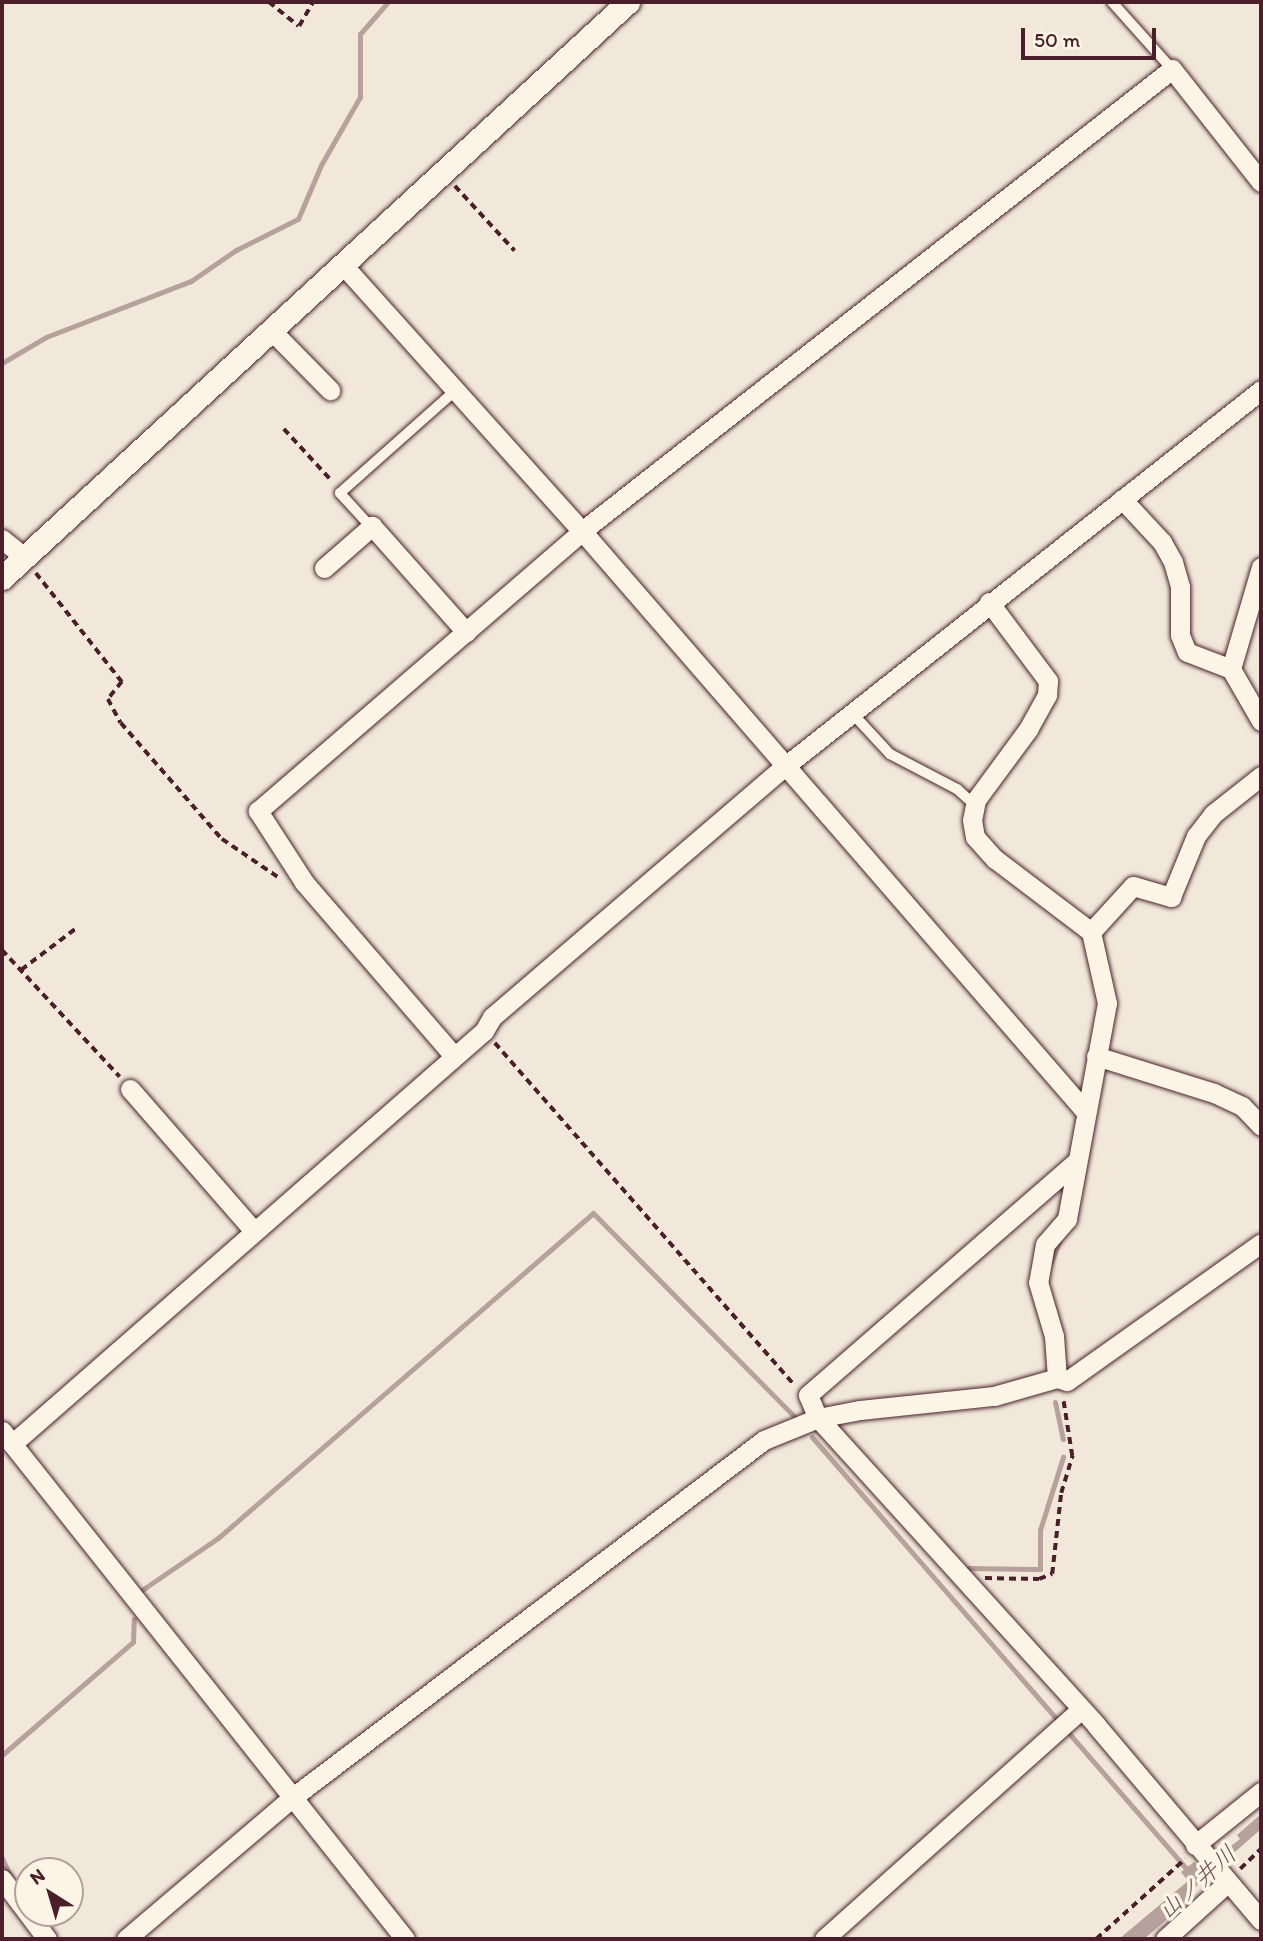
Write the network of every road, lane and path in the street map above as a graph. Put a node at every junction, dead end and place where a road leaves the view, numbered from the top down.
1 (270, 2) edge
2 (313, 2) edge
3 (628, 2) edge
4 (1112, 2) edge
5 (1172, 69) junction
6 (446, 173) junction
7 (1261, 181) edge
8 (515, 251) dead end
9 (343, 265) junction
10 (270, 329) junction
11 (330, 390) dead end
12 (456, 390) junction
13 (1261, 390) edge
14 (284, 429) dead end
15 (341, 491) junction
16 (1122, 499) junction
17 (370, 527) junction
18 (582, 531) junction
19 (2, 539) edge
20 (24, 558) junction
21 (1261, 567) edge
22 (324, 568) dead end
23 (2, 578) edge
24 (989, 602) junction
25 (466, 632) junction
26 (1231, 669) junction
27 (850, 711) junction
28 (1261, 720) edge
29 (784, 766) junction
30 (1261, 776) edge
31 (975, 806) junction
32 (280, 878) dead end
33 (75, 929) dead end
34 (1091, 932) junction
35 (2, 950) edge
36 (21, 970) junction
37 (484, 1031) junction
38 (454, 1056) junction
39 (1096, 1056) junction
40 (131, 1089) joint
41 (1084, 1111) junction
42 (1261, 1126) edge
43 (1076, 1163) junction
44 (254, 1231) junction
45 (1261, 1243) edge
46 (1057, 1378) junction
47 (808, 1395) junction
48 (818, 1418) junction
49 (7, 1438) edge
50 (966, 1583) junction
51 (1079, 1711) junction
52 (1261, 1792) edge
53 (293, 1797) junction
54 (1196, 1846) junction
55 (1261, 1849) edge
56 (2, 1879) edge
57 (1228, 1882) junction
58 (1261, 1920) edge
59 (47, 1939) edge
60 (126, 1939) edge
61 (405, 1939) edge
62 (824, 1939) edge
63 (1096, 1939) edge
64 (1165, 1939) edge

1 - 2 path
3 - 6 street
4 - 5 lane
5 - 7 street
5 - 18 street
6 - 8 path
6 - 9 street
9 - 10 street
9 - 12 street
10 - 11 street
10 - 20 street
12 - 15 lane
12 - 18 street
13 - 16 street
14 - 15 path
15 - 17 lane
16 - 24 street
16 - 26 street
17 - 22 street
17 - 25 street
18 - 25 street
18 - 29 street
19 - 20 street
20 - 23 street
20 - 32 path
21 - 26 street
24 - 27 street
24 - 31 street
25 - 38 street
26 - 28 street
27 - 29 street
27 - 31 lane
29 - 37 street
29 - 41 street
30 - 34 street
31 - 34 street
33 - 36 path
34 - 39 street
35 - 36 path
36 - 40 path
37 - 38 street
37 - 47 path
38 - 44 street
39 - 41 street
39 - 42 street
40 - 44 street
41 - 43 street
43 - 46 street
43 - 47 street
44 - 49 street
45 - 46 street
46 - 48 street
46 - 50 path
47 - 48 street
48 - 50 street
48 - 53 street
49 - 53 street
50 - 51 street
51 - 54 street
51 - 62 street
52 - 54 street
53 - 60 street
53 - 61 street
54 - 57 street
54 - 63 path
55 - 57 path
56 - 59 street
57 - 58 street
57 - 64 street

